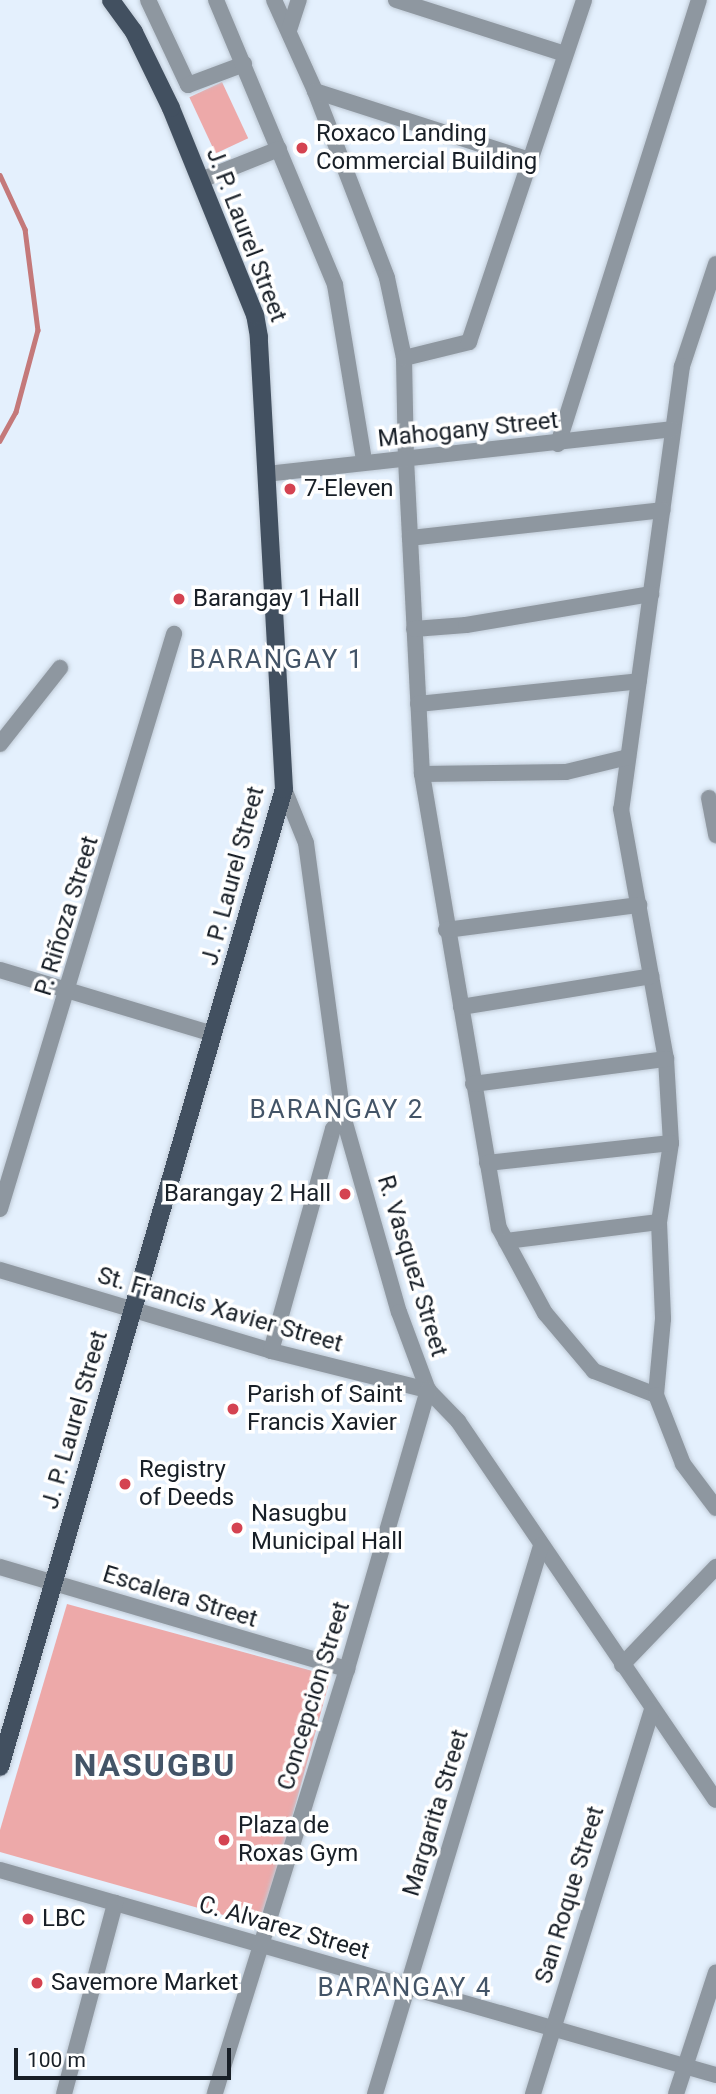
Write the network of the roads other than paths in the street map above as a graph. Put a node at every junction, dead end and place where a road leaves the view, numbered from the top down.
1 (111, 0) edge
2 (148, 0) edge
3 (216, 0) edge
4 (274, 0) edge
5 (299, 0) edge
6 (396, 0) edge
7 (584, 0) edge
8 (699, 0) edge
9 (289, 30) junction
10 (565, 54) junction
11 (244, 64) junction
12 (315, 91) junction
13 (279, 149) junction
14 (530, 160) junction
15 (201, 180) junction
16 (716, 264) edge
17 (404, 358) junction
18 (673, 429) junction
19 (558, 444) junction
20 (363, 455) dead end
21 (406, 459) junction
22 (267, 474) junction
23 (662, 510) junction
24 (410, 538) junction
25 (651, 594) junction
26 (414, 629) junction
27 (174, 634) dead end
28 (60, 668) dead end
29 (639, 681) junction
30 (418, 704) junction
31 (0, 744) edge
32 (628, 757) junction
33 (422, 774) junction
34 (284, 789) junction
35 (709, 798) dead end
36 (716, 835) edge
37 (639, 905) junction
38 (446, 930) junction
39 (0, 970) edge
40 (652, 976) junction
41 (69, 990) junction
42 (461, 1007) junction
43 (213, 1034) junction
44 (666, 1059) junction
45 (473, 1084) junction
46 (343, 1116) junction
47 (671, 1143) junction
48 (487, 1163) junction
49 (0, 1209) edge
50 (660, 1222) junction
51 (506, 1241) junction
52 (0, 1270) edge
53 (133, 1311) junction
54 (271, 1351) junction
55 (428, 1390) junction
56 (656, 1395) junction
57 (716, 1508) edge
58 (541, 1546) junction
59 (0, 1567) edge
60 (716, 1567) edge
61 (53, 1582) junction
62 (622, 1665) junction
63 (347, 1669) junction
64 (652, 1709) junction
65 (0, 1767) edge
66 (716, 1800) edge
67 (0, 1870) edge
68 (115, 1903) junction
69 (261, 1944) junction
70 (716, 1972) edge
71 (406, 1988) junction
72 (553, 2027) junction
73 (685, 2067) junction
74 (716, 2075) edge
75 (64, 2094) edge
76 (215, 2094) edge
77 (375, 2094) edge
78 (533, 2094) edge
79 (676, 2094) edge

1 - 15 main road, J. P. Laurel Street
2 - 11 street
3 - 11 street
4 - 9 street
5 - 9 street
6 - 10 street
7 - 10 street
8 - 19 street
9 - 12 street
10 - 14 street
11 - 13 street
12 - 14 street
12 - 17 street
13 - 15 street
13 - 20 street
14 - 17 street
15 - 22 main road, J. P. Laurel Street
16 - 18 street
17 - 21 street
18 - 19 street, Mahogany Street
18 - 23 street
19 - 21 street, Mahogany Street
21 - 22 street, Mahogany Street
21 - 24 street
22 - 34 main road, J. P. Laurel Street
23 - 24 street
23 - 25 street
24 - 26 street
25 - 26 street
25 - 29 street
26 - 30 street
27 - 41 street, P. Riñoza Street
28 - 31 street
29 - 30 street
29 - 32 street
30 - 33 street
32 - 33 street
32 - 37 street
33 - 38 street
34 - 43 main road, J. P. Laurel Street
34 - 46 street, R. Vasquez Street
35 - 36 street
37 - 38 street
37 - 40 street
38 - 42 street
39 - 41 street
40 - 42 street
40 - 44 street
41 - 43 street
41 - 49 street, P. Riñoza Street
42 - 45 street
43 - 53 main road, J. P. Laurel Street
44 - 45 street
44 - 47 street
45 - 48 street
46 - 54 street
46 - 55 street, R. Vasquez Street
47 - 48 street
47 - 50 street
48 - 51 street
50 - 51 street
50 - 56 street
51 - 56 street
52 - 53 street, St. Francis Xavier Street
53 - 54 street, St. Francis Xavier Street
53 - 61 main road, J. P. Laurel Street
54 - 55 street, St. Francis Xavier Street
55 - 58 street, R. Vasquez Street
55 - 63 street, Concepcion Street
56 - 57 street
58 - 62 street, R. Vasquez Street
58 - 71 street, Margarita Street
59 - 61 street, Escalera Street
60 - 62 street
61 - 63 street, Escalera Street
61 - 65 main road, J. P. Laurel Street
62 - 64 street, R. Vasquez Street
63 - 69 street, Concepcion Street
64 - 66 street, R. Vasquez Street
64 - 72 street, San Roque Street
67 - 68 street, C. Alvarez Street
68 - 69 street, C. Alvarez Street
68 - 75 street
69 - 71 street, C. Alvarez Street
69 - 76 street, Concepcion Street
70 - 73 street
71 - 72 street, C. Alvarez Street
71 - 77 street, Margarita Street
72 - 73 street, C. Alvarez Street
72 - 78 street, San Roque Street
73 - 74 street, C. Alvarez Street
73 - 79 street

